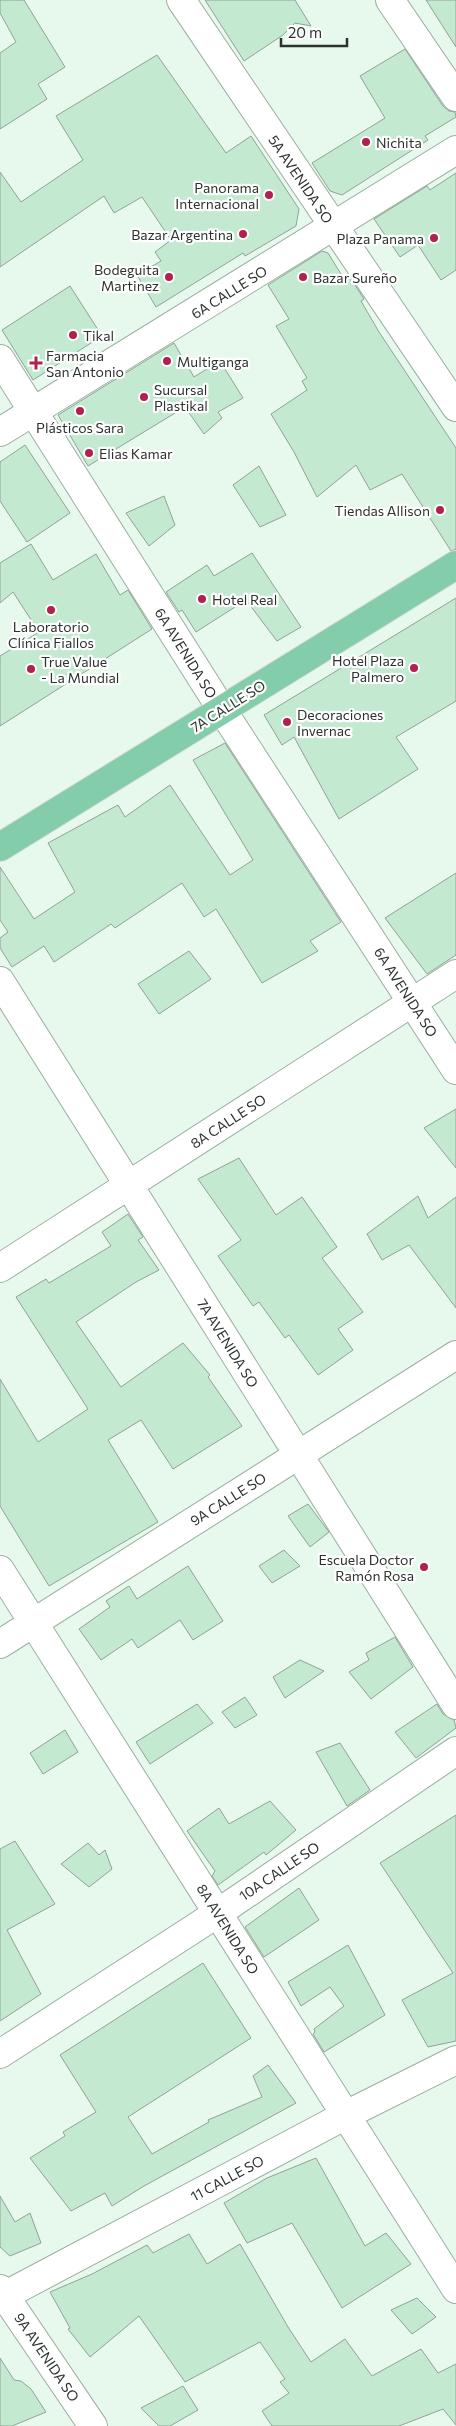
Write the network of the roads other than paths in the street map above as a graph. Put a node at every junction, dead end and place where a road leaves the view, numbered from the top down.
1 (181, 0) edge
2 (390, 0) edge
3 (456, 97) edge
4 (456, 150) edge
5 (334, 227) junction
6 (0, 359) edge
7 (456, 407) edge
8 (33, 412) junction
9 (0, 432) edge
10 (456, 565) edge
11 (222, 710) junction
12 (0, 847) edge
13 (456, 974) edge
14 (0, 980) edge
15 (412, 1002) junction
16 (456, 1070) edge
17 (129, 1185) junction
18 (0, 1268) edge
19 (456, 1355) edge
20 (299, 1455) junction
21 (0, 1570) edge
22 (33, 1622) junction
23 (0, 1644) edge
24 (456, 1705) edge
25 (456, 1751) edge
26 (218, 1913) junction
27 (0, 2054) edge
28 (456, 2060) edge
29 (346, 2115) junction
30 (456, 2288) edge
31 (2, 2294) edge
32 (93, 2426) edge

1 - 5 street, 5A AVENIDA SO
2 - 3 street
4 - 5 street, 6A CALLE SO
5 - 7 street, 5A AVENIDA SO
5 - 8 street, 6A CALLE SO
6 - 8 street, 6A AVENIDA SO
8 - 9 street, 6A CALLE SO
8 - 11 street, 6A AVENIDA SO
10 - 11 main road, 7A CALLE SO
11 - 12 main road, 7A CALLE SO
11 - 15 street, 6A AVENIDA SO
13 - 15 street, 8A CALLE SO
14 - 17 street, 7A AVENIDA SO
15 - 16 street, 6A AVENIDA SO
15 - 17 street, 8A CALLE SO
17 - 18 street, 8A CALLE SO
17 - 20 street, 7A AVENIDA SO
19 - 20 street, 9A CALLE SO
20 - 22 street, 9A CALLE SO
20 - 24 street, 7A AVENIDA SO
21 - 22 street, 8A AVENIDA SO
22 - 23 street, 9A CALLE SO
22 - 26 street, 8A AVENIDA SO
25 - 26 street, 10A CALLE SO
26 - 27 street, 10A CALLE SO
26 - 29 street, 8A AVENIDA SO
28 - 29 street, 11 CALLE SO
29 - 30 street, 8A AVENIDA SO
29 - 31 street, 11 CALLE SO
31 - 32 street, 9A AVENIDA SO

